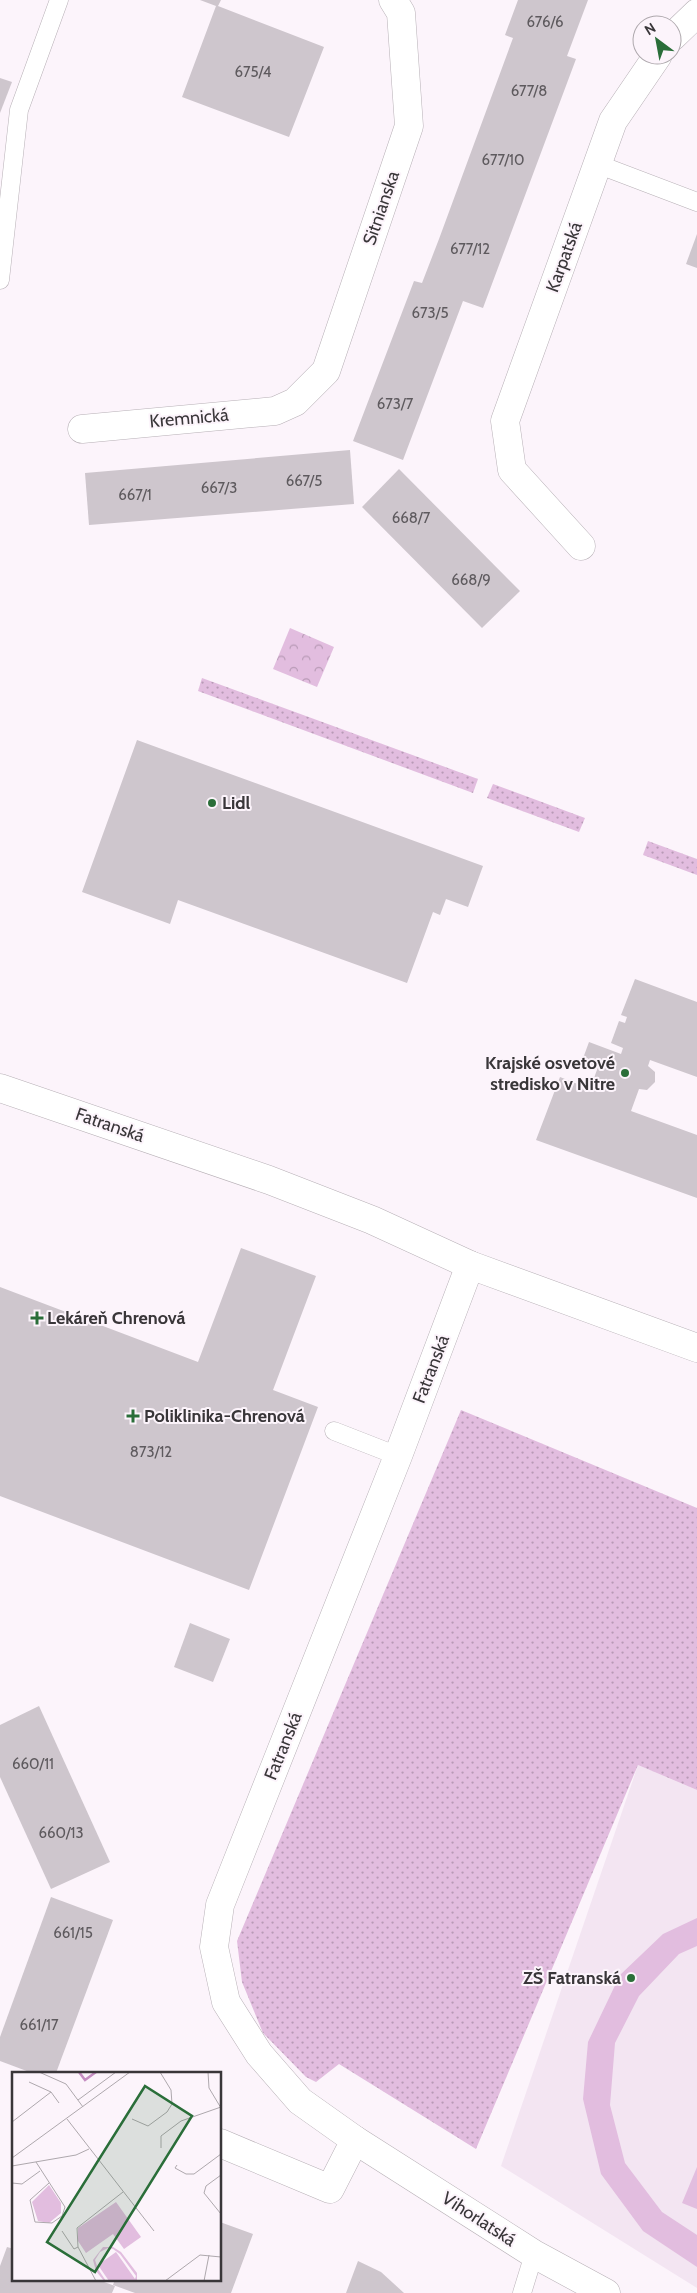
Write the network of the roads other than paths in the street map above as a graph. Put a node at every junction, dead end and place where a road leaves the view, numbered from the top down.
1 (59, 0) edge
2 (393, 0) edge
3 (697, 13) edge
4 (682, 27) edge
5 (651, 65) edge
6 (597, 164) junction
7 (697, 202) edge
8 (0, 280) edge
9 (295, 402) joint
10 (82, 429) dead end
11 (581, 546) dead end
12 (0, 1088) edge
13 (470, 1266) junction
14 (697, 1348) edge
15 (334, 1431) dead end
16 (398, 1456) junction
17 (355, 2140) junction
18 (221, 2143) edge
19 (534, 2254) junction
20 (522, 2293) edge
21 (606, 2293) edge

1 - 8 lane
2 - 9 street, Sitnianska
3 - 4 street
5 - 6 street, Karpatská
6 - 7 lane
6 - 11 street, Karpatská
9 - 10 street, Kremnická
12 - 13 street, Fatranská
13 - 14 street, Fatranská
13 - 16 street, Fatranská
15 - 16 lane
16 - 17 street, Fatranská
17 - 18 street
17 - 19 street, Vihorlatská
19 - 20 lane
19 - 21 street, Vihorlatská

